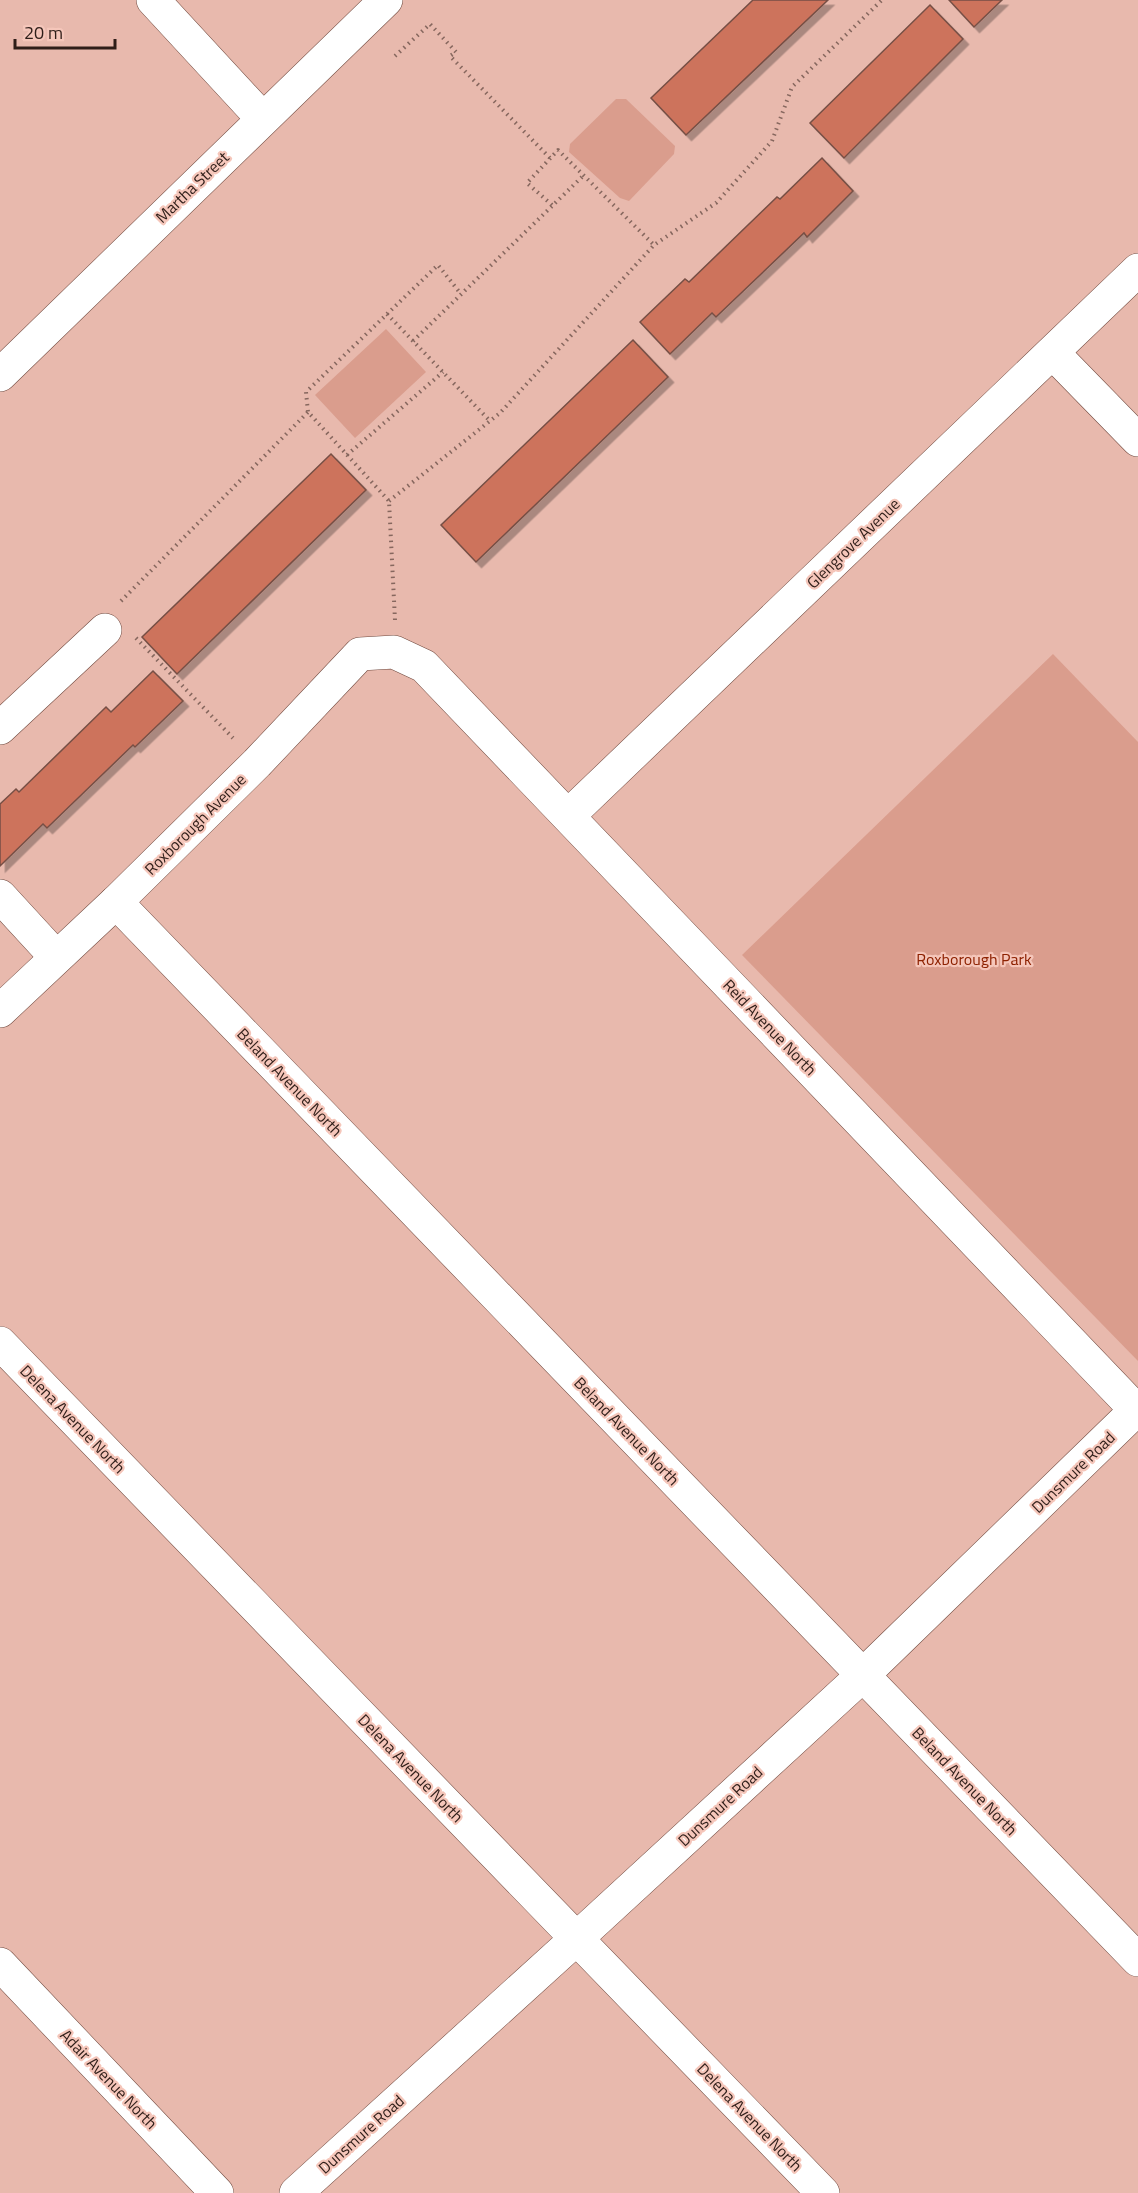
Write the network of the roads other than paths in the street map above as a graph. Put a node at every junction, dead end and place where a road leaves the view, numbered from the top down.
1 (153, 0) edge
2 (386, 0) edge
3 (262, 118) junction
4 (1138, 270) edge
5 (1053, 353) junction
6 (0, 375) edge
7 (1138, 440) edge
8 (119, 624) road end
9 (394, 652) joint
10 (0, 728) edge
11 (568, 816) junction
12 (0, 896) edge
13 (116, 902) junction
14 (56, 957) junction
15 (0, 1011) edge
16 (0, 1343) edge
17 (1137, 1411) edge
18 (863, 1675) junction
19 (576, 1939) junction
20 (1138, 1960) edge
21 (0, 1964) edge
22 (217, 2193) edge
23 (296, 2193) edge
24 (823, 2193) edge

1 - 3 street
2 - 3 street, Martha Street
3 - 6 street, Martha Street
4 - 5 street, Glengrove Avenue
5 - 7 street
5 - 11 street, Glengrove Avenue
8 - 10 street
9 - 11 street, Reid Avenue North
9 - 13 street, Roxborough Avenue
11 - 17 street, Reid Avenue North
12 - 14 street
13 - 14 street, Roxborough Avenue
13 - 18 street, Beland Avenue North
14 - 15 street, Roxborough Avenue
16 - 19 street, Delena Avenue North
17 - 18 street, Dunsmure Road
18 - 19 street, Dunsmure Road
18 - 20 street, Beland Avenue North
19 - 23 street, Dunsmure Road
19 - 24 street, Delena Avenue North
21 - 22 street, Adair Avenue North

